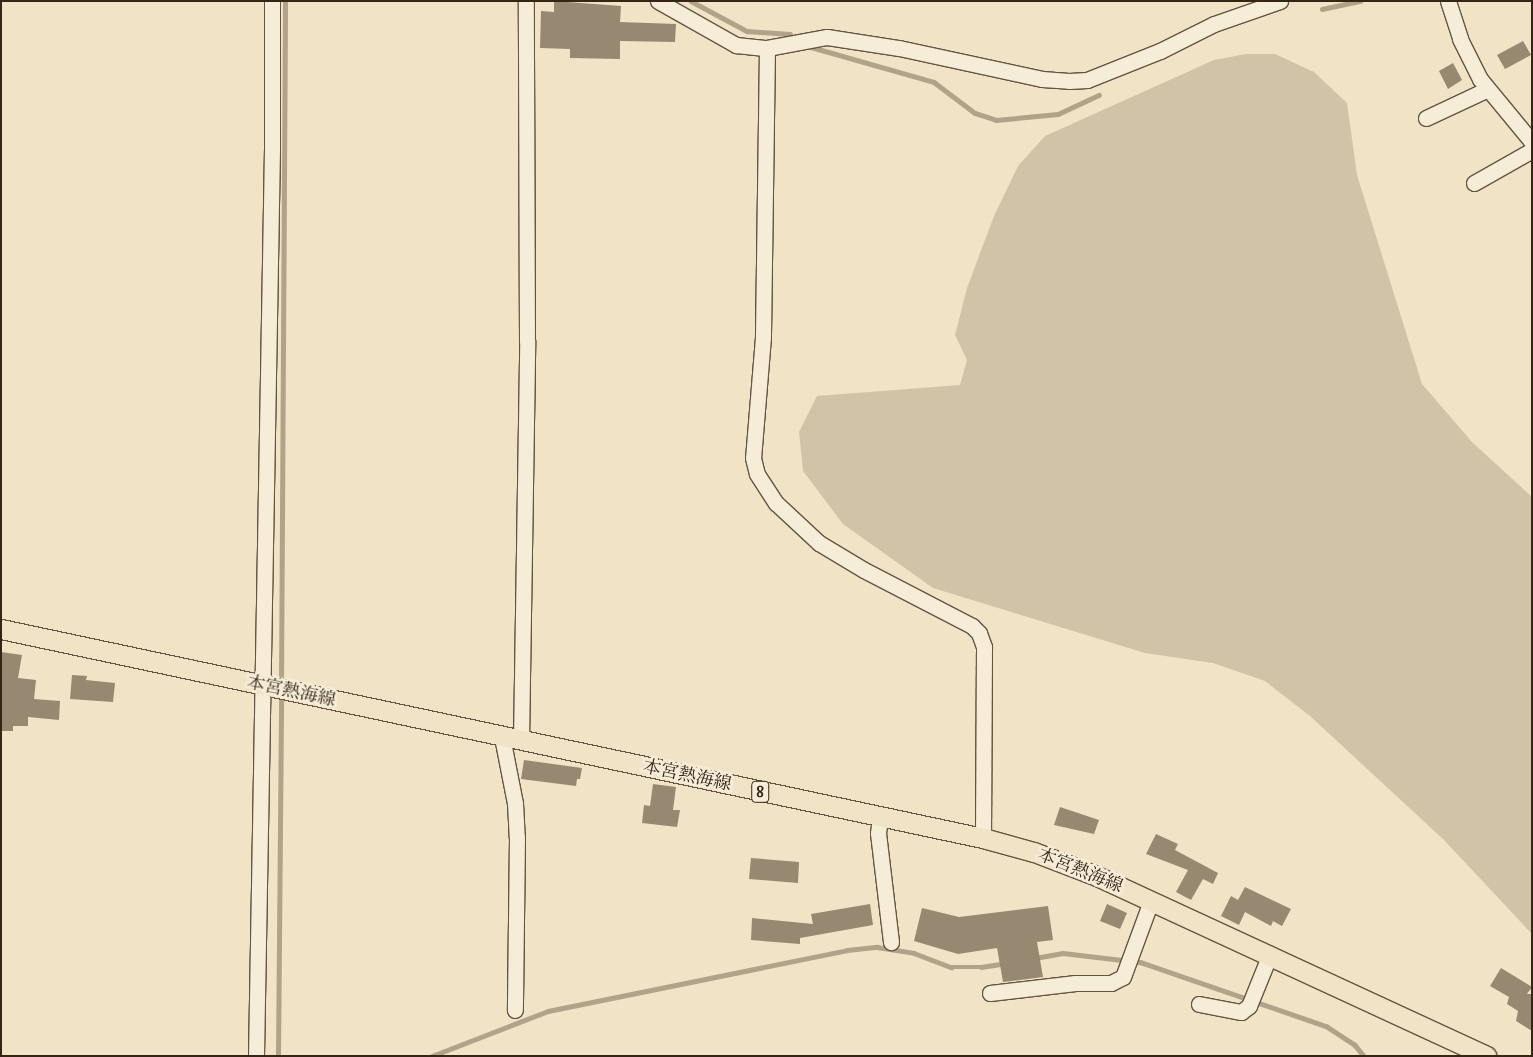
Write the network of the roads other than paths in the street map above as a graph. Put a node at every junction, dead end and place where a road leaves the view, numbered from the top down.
1 (272, 1) edge
2 (526, 1) edge
3 (658, 1) edge
4 (1280, 1) edge
5 (1448, 1) edge
6 (767, 48) junction
7 (1488, 89) junction
8 (1426, 118) dead end
9 (1532, 142) edge
10 (1532, 150) edge
11 (1474, 183) dead end
12 (1, 629) edge
13 (263, 686) junction
14 (502, 737) junction
15 (521, 741) junction
16 (880, 817) junction
17 (983, 838) junction
18 (1151, 901) junction
19 (891, 942) dead end
20 (1270, 954) junction
21 (990, 993) dead end
22 (1198, 1004) dead end
23 (514, 1010) dead end
24 (256, 1056) edge
25 (1486, 1056) edge

1 - 13 street
2 - 15 street
3 - 6 street
4 - 6 street
5 - 7 street
6 - 17 street
7 - 8 street
7 - 9 street
10 - 11 street
12 - 13 main road, 本宮熱海線 / 8
13 - 14 main road, 本宮熱海線 / 8
13 - 24 street
14 - 15 main road, 本宮熱海線 / 8
14 - 23 street
15 - 16 main road, 本宮熱海線 / 8
16 - 17 main road, 本宮熱海線 / 8
16 - 19 street
17 - 18 main road, 本宮熱海線 / 8
18 - 20 main road, 本宮熱海線 / 8
18 - 21 street
20 - 22 street
20 - 25 main road, 本宮熱海線 / 8

